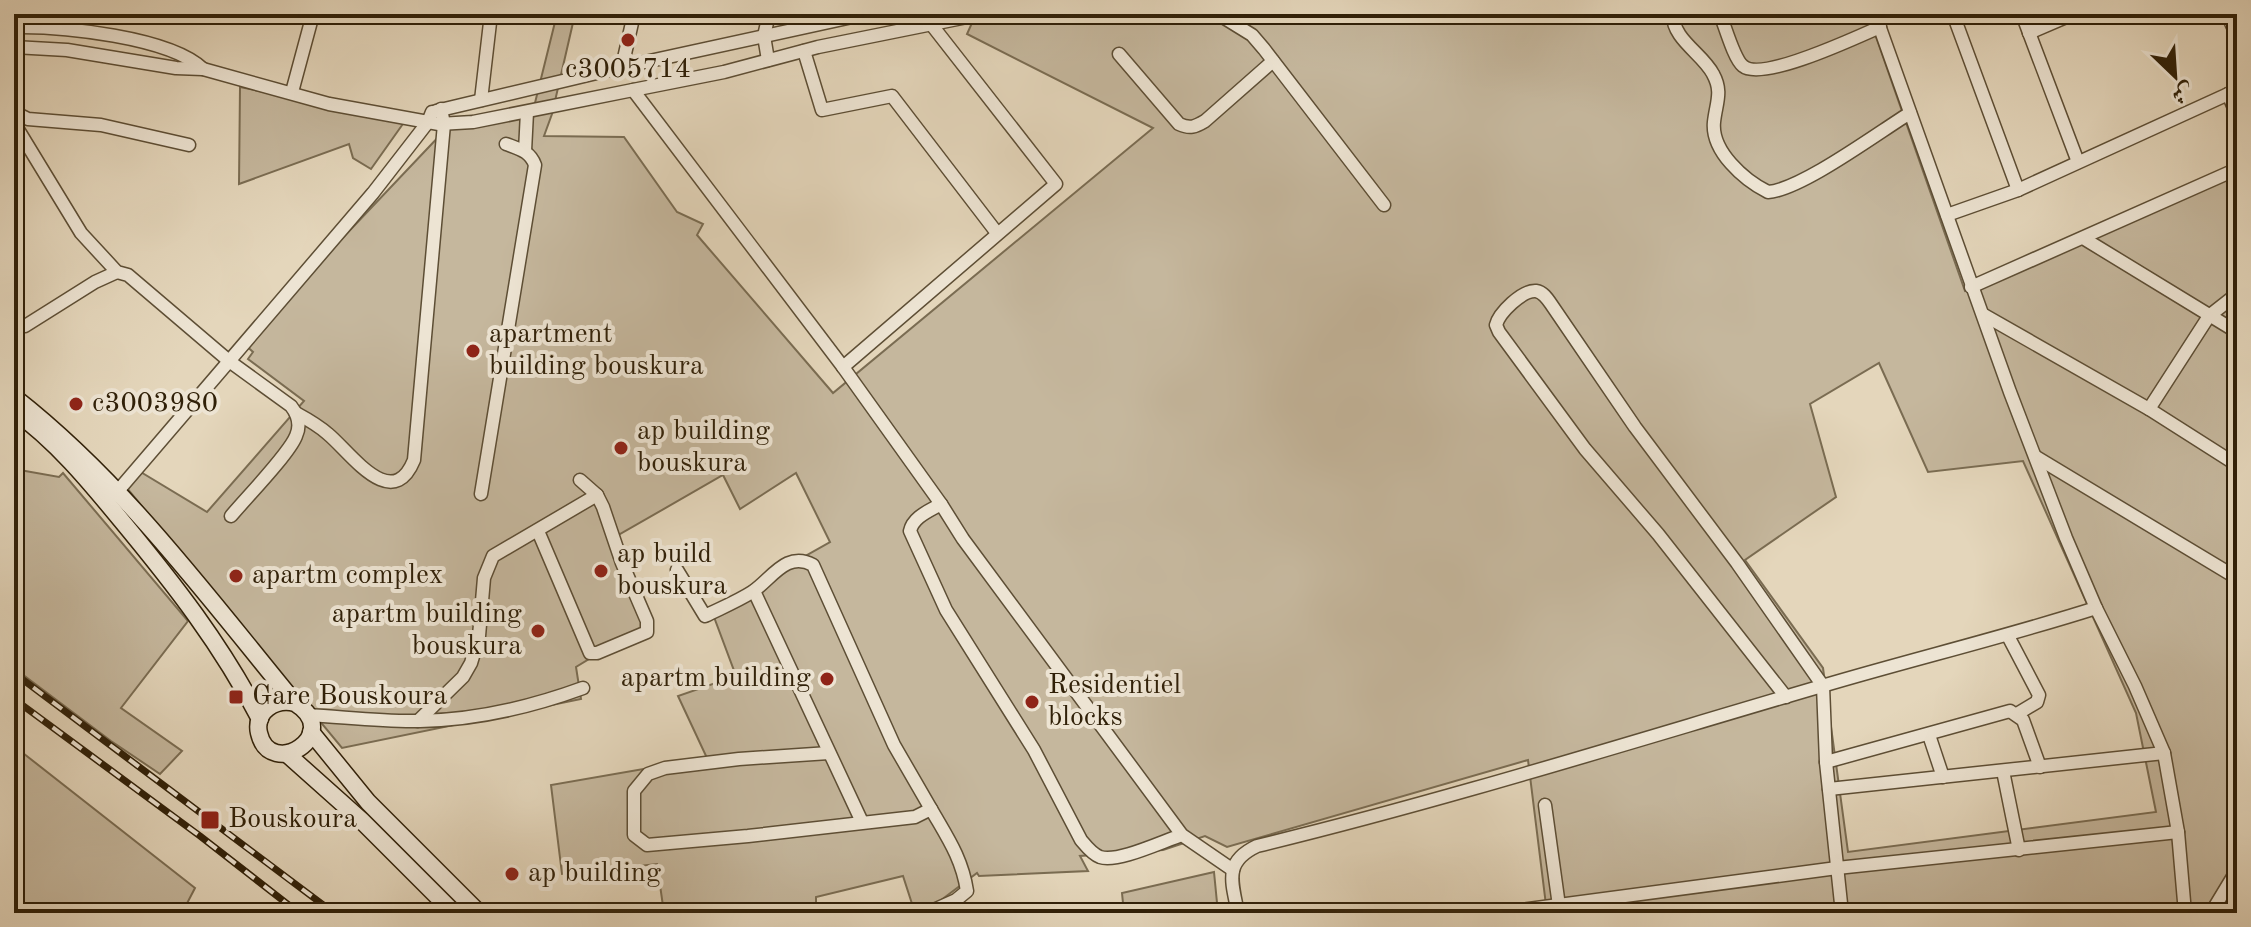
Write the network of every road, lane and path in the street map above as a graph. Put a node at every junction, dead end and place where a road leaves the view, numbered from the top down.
1 (313, 14) edge
2 (491, 14) edge
3 (634, 14) edge
4 (769, 14) edge
5 (866, 14) edge
6 (982, 14) edge
7 (1218, 14) edge
8 (1673, 14) edge
9 (1720, 14) edge
10 (1875, 14) edge
11 (1953, 14) edge
12 (2022, 14) edge
13 (2073, 14) edge
14 (837, 17) edge
15 (2232, 18) edge
16 (931, 24) junction
17 (14, 27) edge
18 (1880, 27) junction
19 (2029, 33) junction
20 (764, 36) junction
21 (2237, 36) edge
22 (14, 47) edge
23 (804, 51) junction
24 (1119, 54) dead end
25 (768, 60) junction
26 (1273, 61) junction
27 (622, 67) junction
28 (203, 69) junction
29 (633, 90) junction
30 (292, 92) junction
31 (2232, 92) edge
32 (481, 100) junction
33 (14, 112) edge
34 (527, 112) junction
35 (1910, 113) junction
36 (434, 115) junction
37 (2237, 115) edge
38 (14, 123) edge
39 (444, 124) junction
40 (506, 144) dead end
41 (189, 145) dead end
42 (525, 151) junction
43 (2078, 162) junction
44 (2237, 169) edge
45 (2018, 190) junction
46 (1384, 205) dead end
47 (1947, 215) junction
48 (997, 233) junction
49 (2083, 238) junction
50 (117, 272) junction
51 (1971, 287) junction
52 (2237, 294) edge
53 (1984, 315) junction
54 (2209, 316) junction
55 (25, 326) dead end
56 (2237, 332) edge
57 (229, 361) junction
58 (843, 367) junction
59 (14, 397) edge
60 (2149, 409) junction
61 (14, 411) edge
62 (296, 413) junction
63 (2036, 457) junction
64 (2237, 465) edge
65 (580, 480) dead end
66 (117, 492) junction
67 (481, 494) dead end
68 (597, 495) junction
69 (941, 504) junction
70 (231, 516) dead end
71 (538, 531) junction
72 (677, 570) dead end
73 (2237, 578) edge
74 (754, 591) junction
75 (2096, 608) junction
76 (2008, 636) junction
77 (1823, 686) junction
78 (583, 688) dead end
79 (1786, 697) junction
80 (295, 703) junction
81 (2017, 714) junction
82 (260, 719) junction
83 (418, 721) junction
84 (310, 723) junction
85 (1929, 735) junction
86 (829, 753) junction
87 (2164, 753) junction
88 (287, 754) junction
89 (1826, 762) junction
90 (2040, 767) junction
91 (2003, 771) junction
92 (1943, 777) junction
93 (1829, 789) junction
94 (1545, 805) dead end
95 (931, 809) junction
96 (862, 822) junction
97 (2178, 832) junction
98 (1182, 835) junction
99 (2019, 850) junction
100 (1837, 868) junction
101 (1233, 870) junction
102 (2237, 870) edge
103 (1560, 909) edge
104 (454, 913) edge
105 (479, 913) edge
106 (927, 913) edge
107 (1238, 913) edge
108 (1498, 913) edge
109 (1842, 913) edge
110 (2185, 913) edge
111 (2211, 913) edge

1 - 30 street
2 - 32 street
3 - 27 street
4 - 20 street
5 - 14 street
6 - 16 street
7 - 26 street
8 - 35 street
9 - 18 street
10 - 18 street
11 - 45 street
12 - 19 street
13 - 19 street
14 - 20 street
15 - 21 street
16 - 23 street
16 - 48 street
17 - 28 street
18 - 35 street
19 - 43 street
20 - 25 street
20 - 27 street
22 - 28 street
23 - 25 street
23 - 48 street
24 - 26 street
25 - 29 street
26 - 46 street
27 - 32 street
28 - 30 street
29 - 34 street
29 - 58 street
30 - 36 street
31 - 37 street
31 - 43 street
32 - 36 street
33 - 41 street
34 - 39 street
34 - 42 street
35 - 47 street
36 - 39 street
36 - 57 street
38 - 50 street
39 - 62 street
40 - 42 street
42 - 67 street
43 - 45 street
44 - 49 street
45 - 47 street
47 - 51 street
48 - 58 street
49 - 51 street
49 - 54 street
50 - 55 street
50 - 57 street
51 - 53 street
52 - 54 street
53 - 60 street
53 - 63 street
54 - 56 street
54 - 60 street
57 - 62 street
57 - 66 street
58 - 69 street
59 - 66 street
60 - 64 street
61 - 82 street
62 - 70 street
63 - 73 street
63 - 75 street
65 - 68 street
66 - 80 street
68 - 71 street
68 - 71 street
69 - 98 street
69 - 98 street
71 - 83 street
72 - 74 street
74 - 86 street
74 - 95 street
75 - 76 street
75 - 87 street
76 - 77 street
76 - 81 street
77 - 79 street
77 - 79 street
77 - 89 street
78 - 83 street
79 - 101 street
80 - 82 street
80 - 84 street
81 - 85 street
81 - 90 street
82 - 88 street
83 - 84 street
84 - 88 street
84 - 105 street
85 - 89 street
85 - 92 street
86 - 96 street
86 - 96 street
87 - 90 street
87 - 97 street
88 - 104 street
89 - 93 street
90 - 91 street
91 - 92 street
91 - 99 street
92 - 93 street
93 - 100 street
94 - 103 street
95 - 96 street
95 - 106 street
97 - 99 street
97 - 110 street
98 - 101 street
99 - 100 street
100 - 103 street
100 - 109 street
101 - 107 street
102 - 111 street
103 - 108 street

